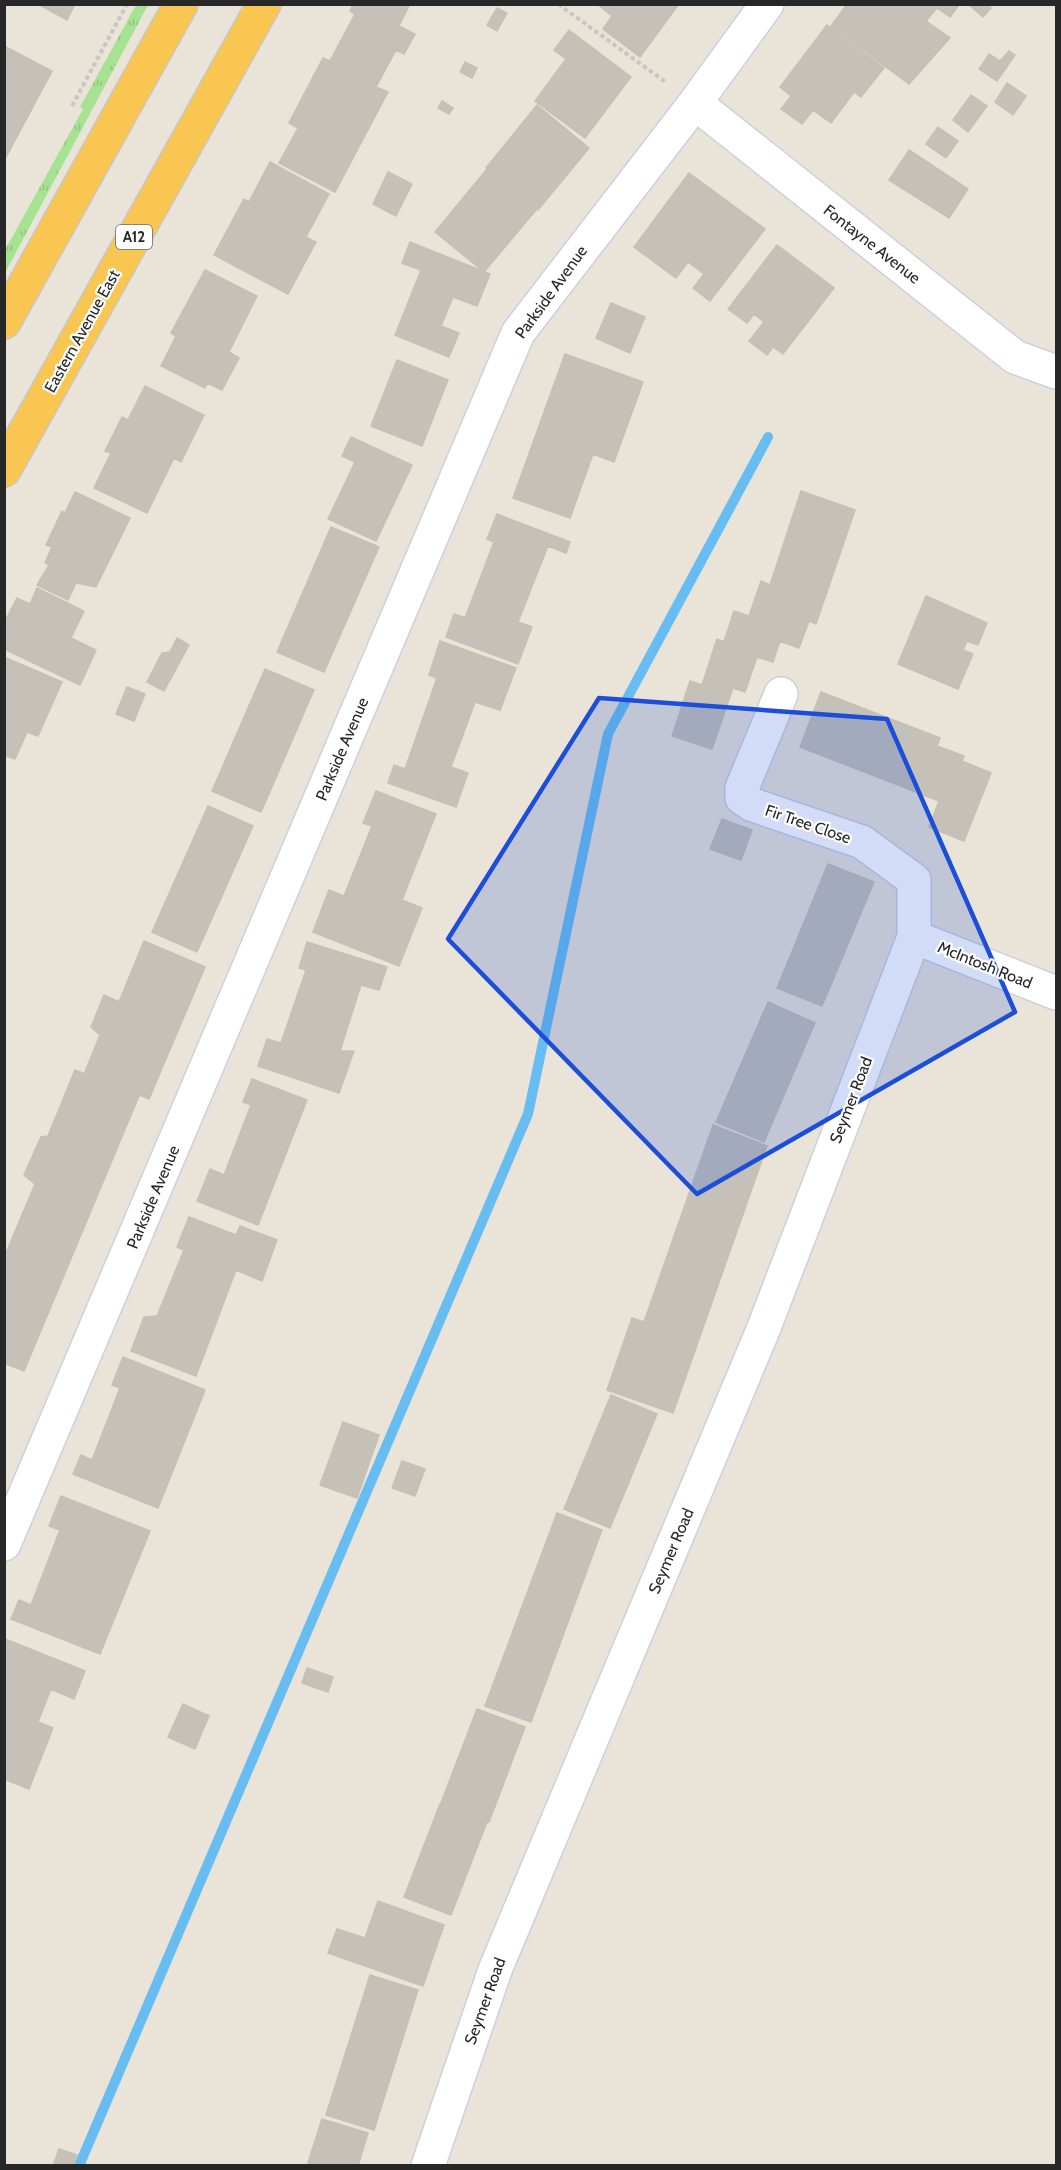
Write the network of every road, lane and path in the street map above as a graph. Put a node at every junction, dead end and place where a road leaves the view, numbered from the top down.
1 (127, 4) edge
2 (181, 4) edge
3 (264, 4) edge
4 (558, 4) edge
5 (767, 4) edge
6 (695, 104) junction
7 (72, 105) dead end
8 (4, 321) edge
9 (1056, 372) edge
10 (4, 470) edge
11 (782, 694) dead end
12 (914, 937) junction
13 (1056, 993) edge
14 (4, 1544) edge
15 (428, 2166) edge

1 - 7 path
2 - 8 highway
3 - 10 highway, Eastern Avenue East / A12
4 - 6 path
5 - 6 street, Parkside Avenue
6 - 9 street, Fontayne Avenue
6 - 14 street, Parkside Avenue
11 - 12 street, Fir Tree Close
12 - 13 street, McIntosh Road
12 - 15 street, Seymer Road

